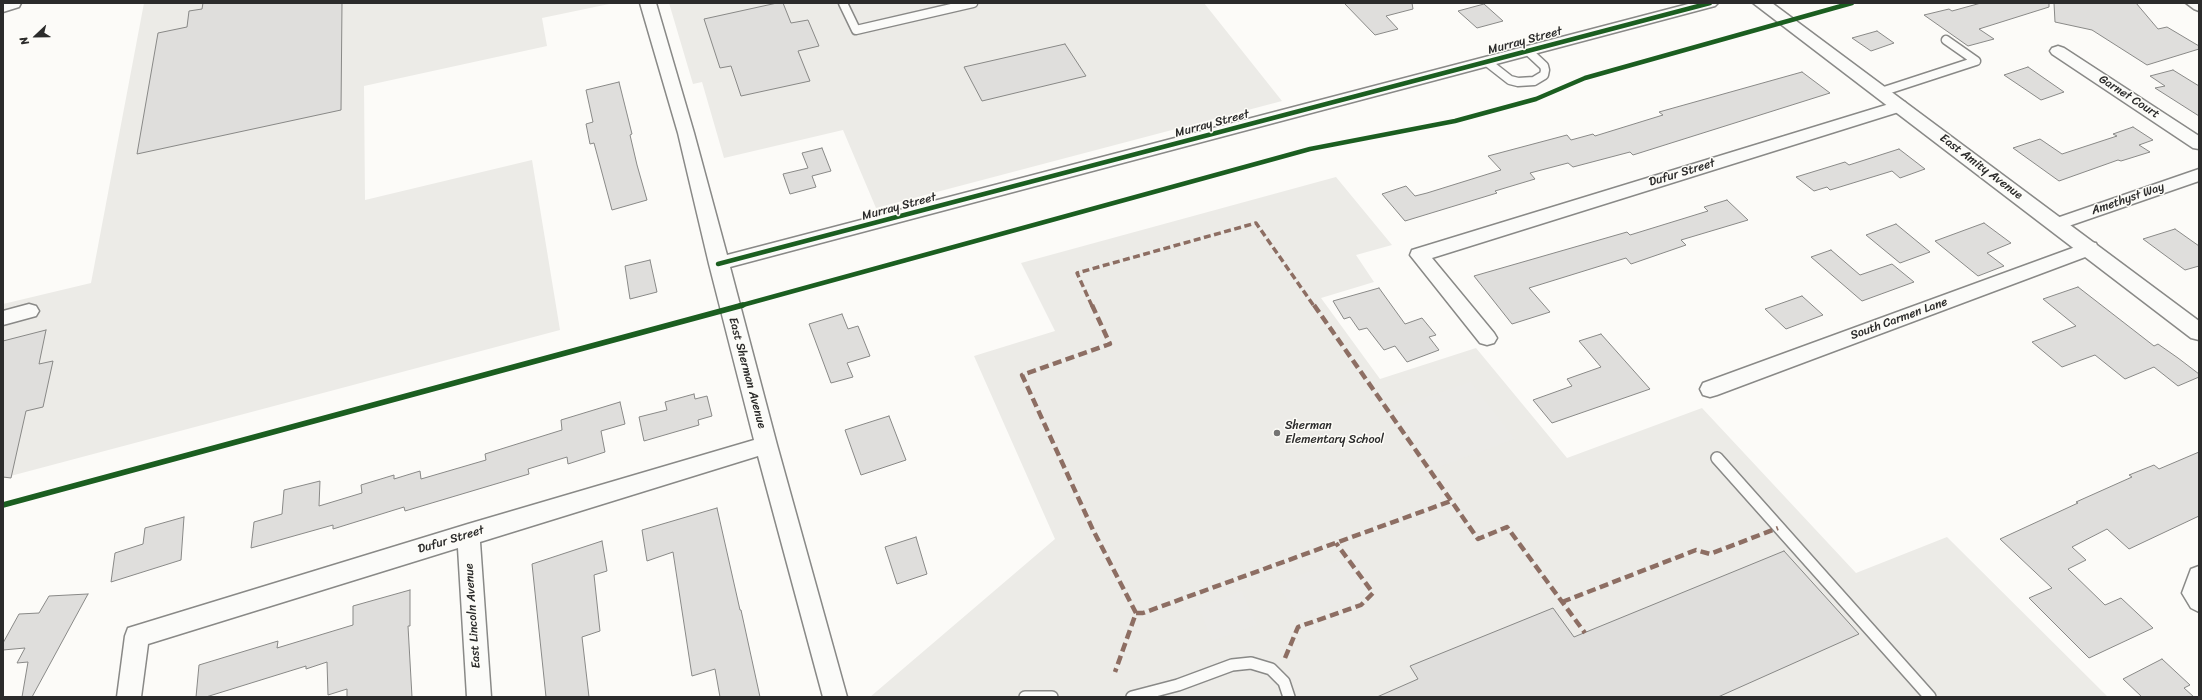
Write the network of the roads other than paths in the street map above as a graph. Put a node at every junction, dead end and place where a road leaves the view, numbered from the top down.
1 (13, 3) edge
2 (648, 3) edge
3 (843, 3) edge
4 (933, 3) edge
5 (973, 3) edge
6 (1710, 3) edge
7 (1761, 3) edge
8 (2194, 3) edge
9 (2199, 6) edge
10 (3, 7) edge
11 (938, 11) junction
12 (1946, 40) dead end
13 (1528, 51) junction
14 (2058, 51) dead end
15 (1487, 62) junction
16 (1881, 92) junction
17 (1899, 106) junction
18 (2199, 144) edge
19 (2199, 174) edge
20 (2057, 224) junction
21 (2089, 248) junction
22 (718, 264) junction
23 (29, 311) dead end
24 (3, 318) edge
25 (2199, 332) edge
26 (1487, 338) dead end
27 (1710, 389) dead end
28 (766, 445) junction
29 (1716, 458) dead end
30 (468, 534) junction
31 (2199, 576) edge
32 (2199, 601) edge
33 (129, 697) edge
34 (479, 697) edge
35 (835, 697) edge
36 (1025, 697) edge
37 (1052, 697) edge
38 (1132, 697) edge
39 (1289, 697) edge
40 (1930, 697) edge

1 - 10 main road
2 - 22 street, East Sherman Avenue
3 - 11 lane
4 - 11 lane
5 - 11 lane
6 - 13 street, Murray Street
7 - 16 main road, East Amity Avenue
8 - 9 street
12 - 16 lane
13 - 15 street, Murray Street
13 - 15 lane
14 - 18 street, Garnet Court
15 - 22 street, Murray Street
16 - 17 main road, East Amity Avenue
17 - 20 main road, East Amity Avenue
17 - 26 street, Dufur Street
19 - 20 street, Amethyst Way
20 - 21 main road, East Amity Avenue
21 - 25 main road, East Amity Avenue
21 - 27 street, South Carmen Lane
22 - 28 street, East Sherman Avenue
23 - 24 street
28 - 30 street, Dufur Street
28 - 35 street, East Sherman Avenue
29 - 40 lane
30 - 33 street, Dufur Street
30 - 34 street, East Lincoln Avenue
31 - 32 street
36 - 37 lane
38 - 39 lane

